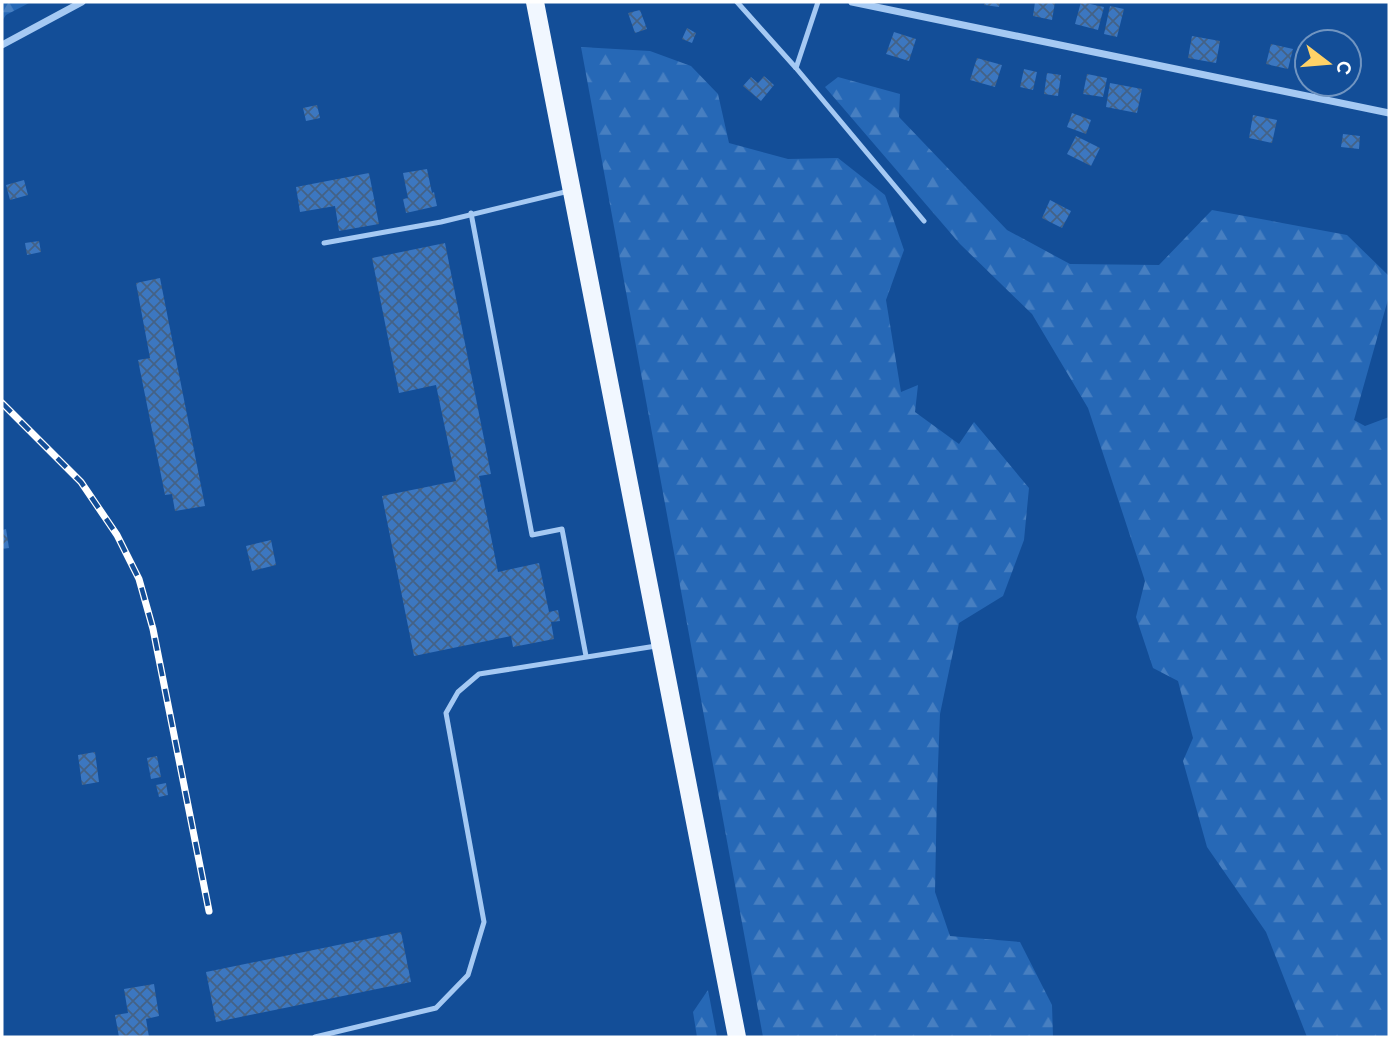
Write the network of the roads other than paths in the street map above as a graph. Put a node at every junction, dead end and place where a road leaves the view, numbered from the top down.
1 (82, 2) edge
2 (535, 2) edge
3 (737, 2) edge
4 (818, 2) edge
5 (852, 2) edge
6 (2, 45) edge
7 (796, 68) junction
8 (1389, 113) edge
9 (572, 191) junction
10 (471, 214) junction
11 (924, 221) dead end
12 (324, 243) dead end
13 (660, 646) junction
14 (586, 656) junction
15 (315, 1037) edge
16 (737, 1037) edge

1 - 6 street
2 - 9 main road
3 - 7 lane
4 - 7 lane
5 - 8 street
7 - 11 lane
9 - 10 lane
9 - 13 main road
10 - 12 lane
10 - 14 lane
13 - 14 lane
13 - 16 main road
14 - 15 lane

